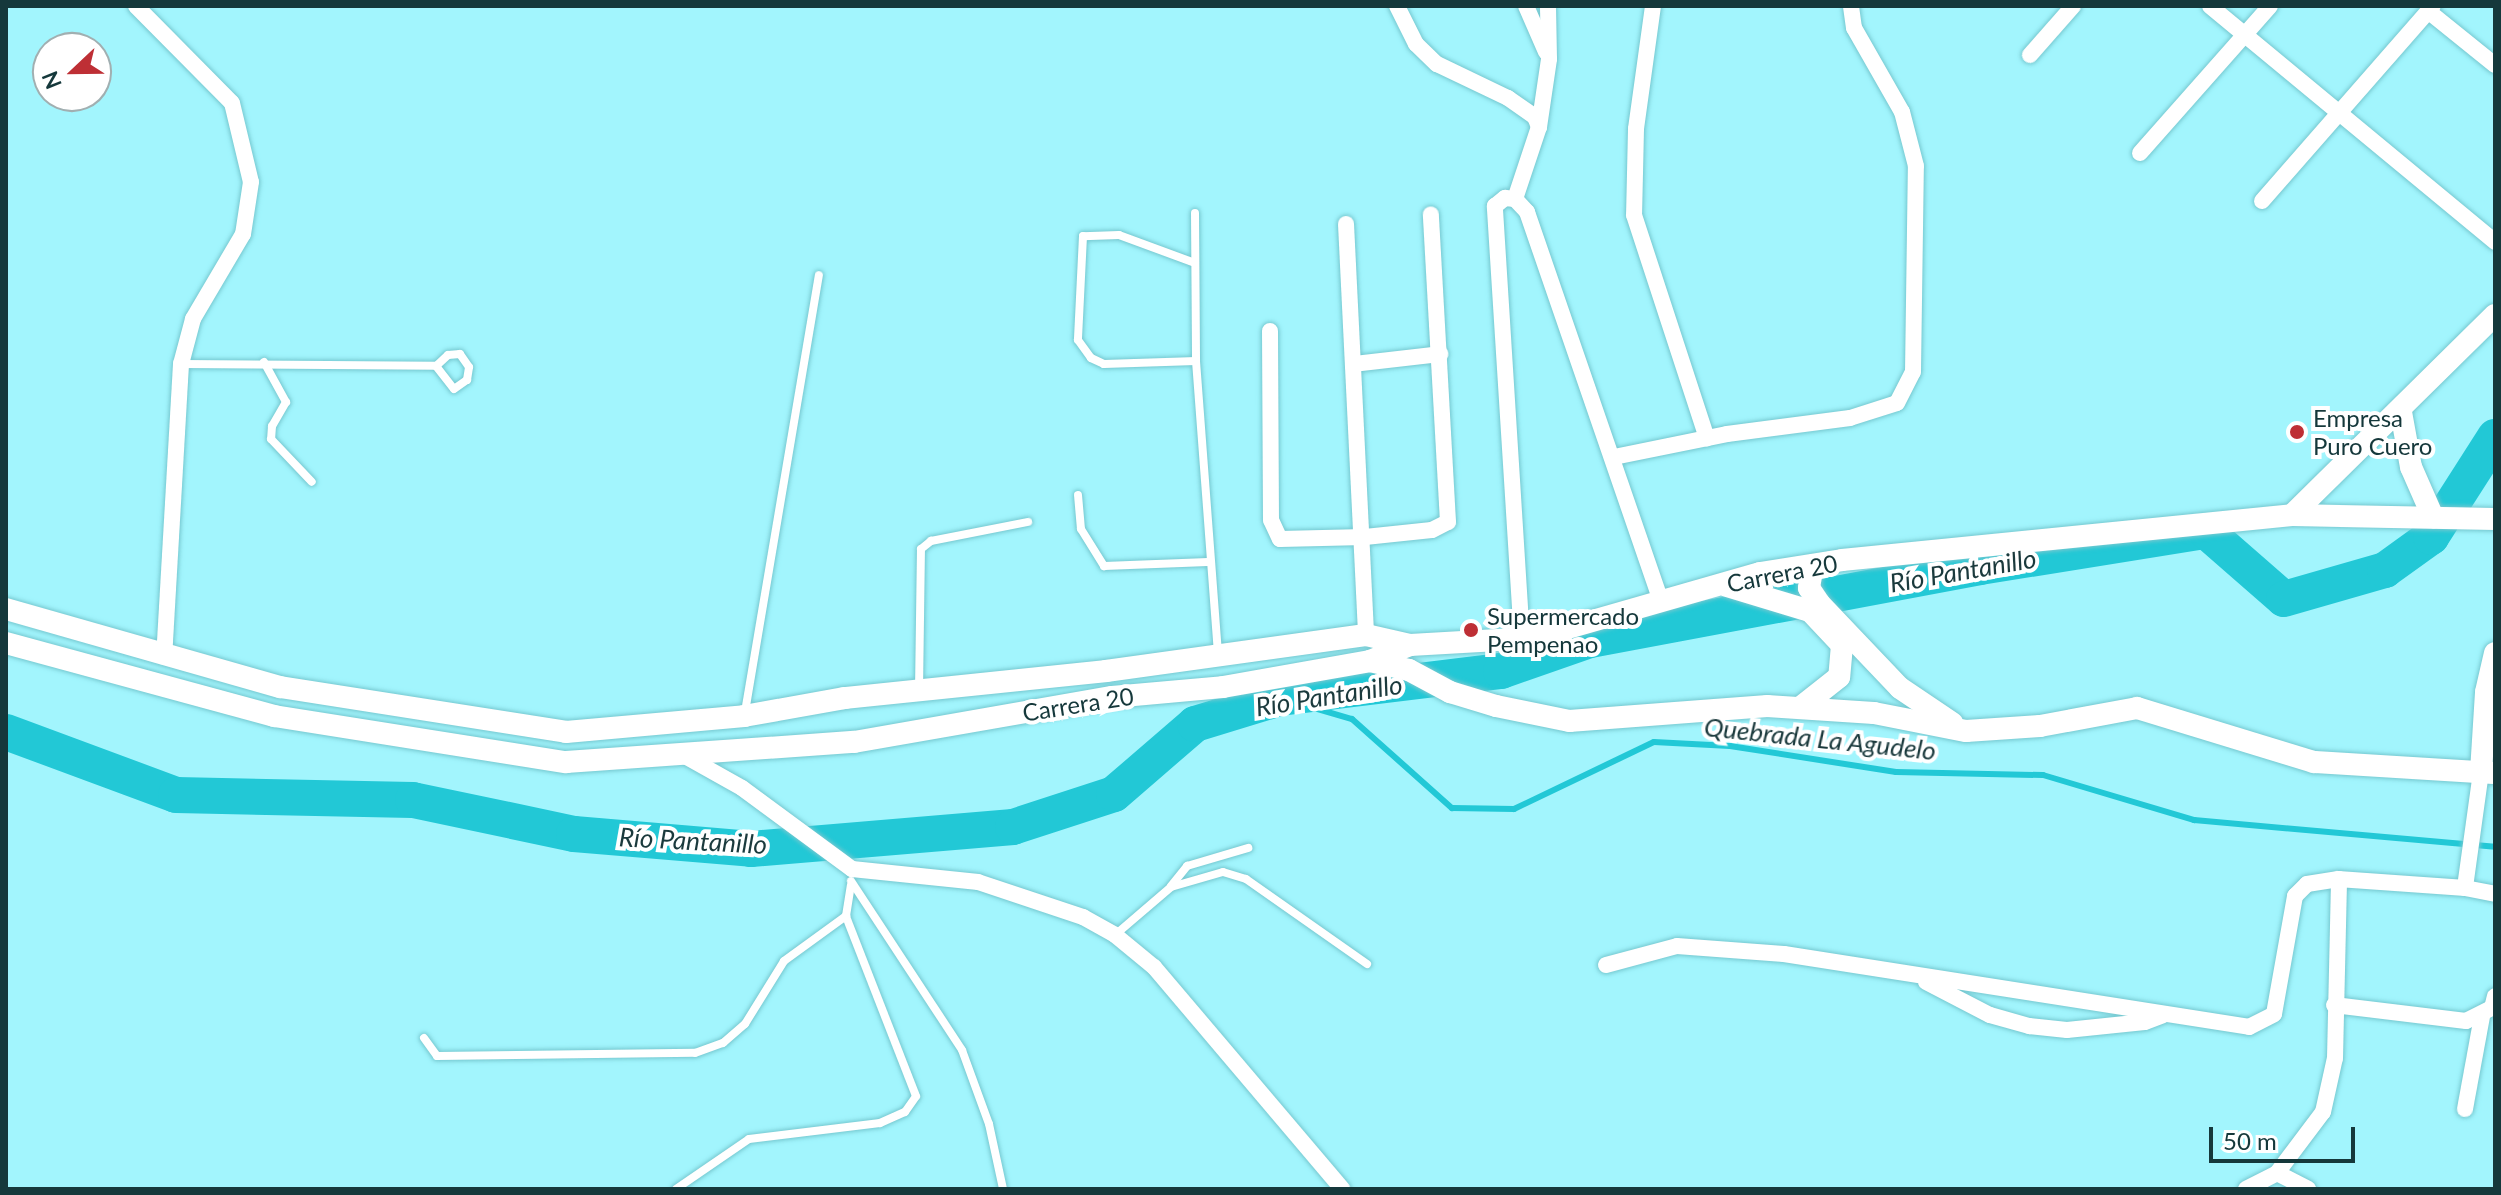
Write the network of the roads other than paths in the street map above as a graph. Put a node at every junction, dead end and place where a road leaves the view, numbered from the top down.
1 (136, 6) edge
2 (1397, 6) edge
3 (1526, 6) edge
4 (1548, 6) edge
5 (1653, 6) edge
6 (1851, 6) edge
7 (2073, 6) edge
8 (2210, 6) edge
9 (2270, 6) edge
10 (2431, 8) edge
11 (2245, 34) junction
12 (2030, 55) dead end
13 (1549, 59) junction
14 (2495, 65) edge
15 (2340, 112) junction
16 (1539, 127) junction
17 (2140, 153) dead end
18 (1515, 199) junction
19 (2262, 201) dead end
20 (1195, 213) dead end
21 (1431, 214) dead end
22 (1346, 224) dead end
23 (2495, 242) edge
24 (1195, 263) junction
25 (819, 275) dead end
26 (2495, 315) edge
27 (1270, 331) dead end
28 (1440, 354) junction
29 (1196, 361) junction
30 (264, 362) junction
31 (181, 364) junction
32 (1354, 364) junction
33 (436, 366) junction
34 (2401, 412) junction
35 (1707, 438) junction
36 (1614, 457) junction
37 (312, 482) dead end
38 (1078, 495) dead end
39 (2292, 515) junction
40 (2437, 518) junction
41 (2495, 519) edge
42 (1028, 522) dead end
43 (1365, 537) junction
44 (1208, 562) junction
45 (1813, 565) junction
46 (1718, 585) junction
47 (1661, 601) junction
48 (1800, 603) junction
49 (6, 609) edge
50 (1366, 635) junction
51 (1522, 639) junction
52 (6, 643) edge
53 (1410, 645) junction
54 (2495, 653) edge
55 (1218, 656) junction
56 (164, 657) junction
57 (1370, 661) junction
58 (919, 691) junction
59 (1801, 707) junction
60 (744, 716) junction
61 (1966, 731) junction
62 (685, 756) junction
63 (2488, 772) edge
64 (1248, 848) dead end
65 (848, 871) junction
66 (2339, 879) junction
67 (1171, 887) junction
68 (2465, 888) junction
69 (2495, 894) edge
70 (846, 916) junction
71 (1115, 935) junction
72 (1367, 964) dead end
73 (1606, 965) dead end
74 (1910, 974) junction
75 (2495, 996) edge
76 (2334, 1005) junction
77 (2165, 1014) junction
78 (2482, 1016) junction
79 (424, 1038) dead end
80 (2465, 1109) dead end
81 (2277, 1173) junction
82 (676, 1189) edge
83 (1003, 1189) edge
84 (1342, 1189) edge
85 (2246, 1189) edge
86 (2308, 1189) edge

1 - 31 street
2 - 16 street
3 - 13 street
4 - 13 street
5 - 35 street
6 - 35 street
7 - 12 street
8 - 11 street
9 - 11 street
10 - 14 street
10 - 15 street
11 - 15 street
11 - 17 street
13 - 16 street
15 - 19 street
15 - 23 street
16 - 18 street
18 - 36 street
18 - 51 street
20 - 24 lane
21 - 28 street
22 - 32 street
24 - 29 lane
24 - 29 lane
25 - 60 lane
26 - 34 main road
27 - 43 street
28 - 32 street
28 - 43 street
29 - 44 lane
30 - 31 lane
30 - 33 lane
30 - 37 lane
31 - 56 street
32 - 43 street
33 - 33 lane
34 - 39 main road
34 - 40 main road
35 - 36 street
36 - 47 street
38 - 44 lane
39 - 40 main road, Carrera 20
39 - 45 main road, Carrera 20
40 - 41 main road, Carrera 20
42 - 58 lane
43 - 50 street
44 - 55 lane
45 - 46 main road, Carrera 20
45 - 48 main road
46 - 47 main road, Carrera 20
46 - 48 main road
47 - 51 main road, Carrera 20
48 - 59 main road
48 - 61 main road
49 - 56 main road, Carrera 20
50 - 53 main road, Carrera 20
50 - 55 main road, Carrera 20
51 - 53 main road, Carrera 20
52 - 62 main road, Carrera 20
53 - 57 main road, Carrera 20
54 - 63 main road
55 - 58 main road, Carrera 20
56 - 60 main road, Carrera 20
57 - 59 main road
57 - 62 main road, Carrera 20
58 - 60 main road, Carrera 20
59 - 61 main road
61 - 63 main road
62 - 65 street
63 - 68 street
64 - 67 lane
65 - 70 lane
65 - 71 street
65 - 83 lane
66 - 68 street
66 - 76 street
66 - 77 street
67 - 71 lane
67 - 72 lane
68 - 69 street
70 - 79 lane
70 - 82 lane
71 - 84 street
73 - 74 street
74 - 77 street
74 - 77 street
75 - 78 street
76 - 78 street
76 - 81 street
78 - 80 street
81 - 85 street
81 - 86 street

